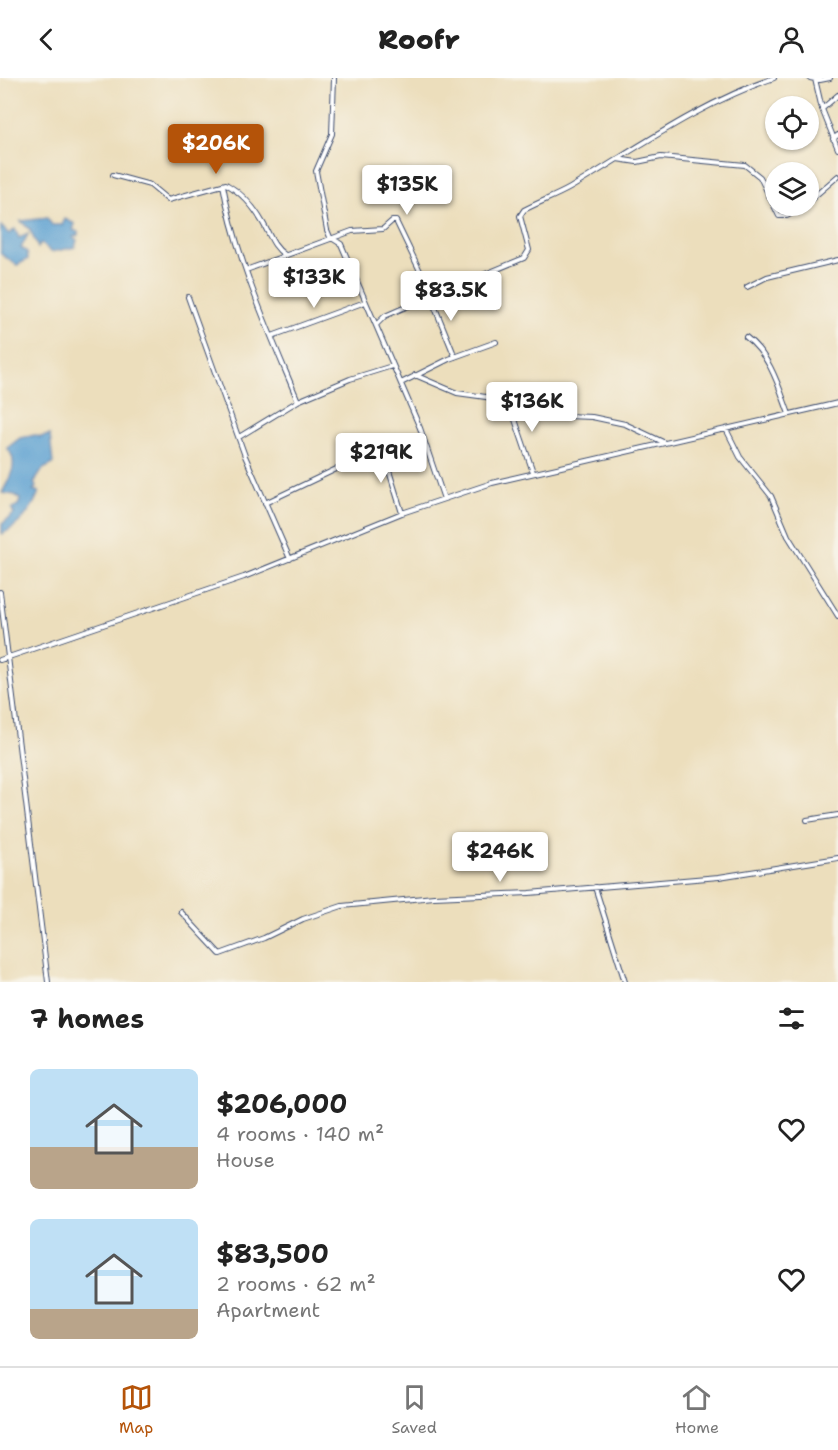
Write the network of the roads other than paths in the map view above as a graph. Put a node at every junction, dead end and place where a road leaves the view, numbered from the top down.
1 (334, 78) edge
2 (774, 78) edge
3 (830, 78) edge
4 (812, 79) edge
5 (838, 95) edge
6 (822, 109) junction
7 (838, 135) edge
8 (833, 139) junction
9 (838, 149) edge
10 (617, 159) junction
11 (113, 175) dead end
12 (838, 176) edge
13 (223, 184) junction
14 (765, 187) edge
15 (819, 192) edge
16 (334, 238) junction
17 (285, 255) junction
18 (838, 260) edge
19 (246, 270) junction
20 (747, 287) dead end
21 (188, 297) dead end
22 (429, 297) junction
23 (365, 302) junction
24 (376, 325) junction
25 (272, 336) junction
26 (746, 337) dead end
27 (496, 342) dead end
28 (455, 357) junction
29 (392, 366) junction
30 (416, 375) junction
31 (401, 382) junction
32 (298, 401) junction
33 (509, 402) junction
34 (838, 403) edge
35 (789, 414) junction
36 (726, 429) junction
37 (239, 437) junction
38 (423, 438) junction
39 (664, 443) junction
40 (382, 448) junction
41 (533, 472) junction
42 (444, 499) junction
43 (265, 503) junction
44 (402, 513) junction
45 (290, 559) junction
46 (0, 592) edge
47 (838, 616) edge
48 (8, 657) junction
49 (0, 660) edge
50 (838, 815) edge
51 (807, 820) dead end
52 (838, 858) edge
53 (595, 887) junction
54 (180, 912) dead end
55 (48, 982) edge
56 (624, 982) edge

1 - 16 street
2 - 10 street
3 - 4 street
4 - 6 street
5 - 6 street
6 - 8 street
7 - 8 street
8 - 9 street
10 - 14 street
10 - 22 street
11 - 13 street
12 - 15 street
13 - 17 street
13 - 19 street
16 - 17 street
16 - 22 street
16 - 23 street
17 - 19 street
18 - 20 street
19 - 25 street
21 - 37 street
22 - 24 street
22 - 28 street
23 - 24 street
23 - 25 street
24 - 29 street
25 - 32 street
26 - 35 street
27 - 28 street
28 - 30 street
29 - 31 street
29 - 32 street
30 - 31 street
30 - 33 street
31 - 38 street
32 - 37 street
33 - 39 street
33 - 41 street
34 - 35 street
35 - 36 street
36 - 39 street
36 - 47 street
37 - 43 street
38 - 40 street
38 - 42 street
39 - 41 street
40 - 43 street
40 - 44 street
41 - 42 street
42 - 44 street
43 - 45 street
44 - 45 street
45 - 48 street
46 - 48 street
48 - 49 street
48 - 55 street
50 - 51 street
52 - 53 street
53 - 54 street
53 - 56 street

